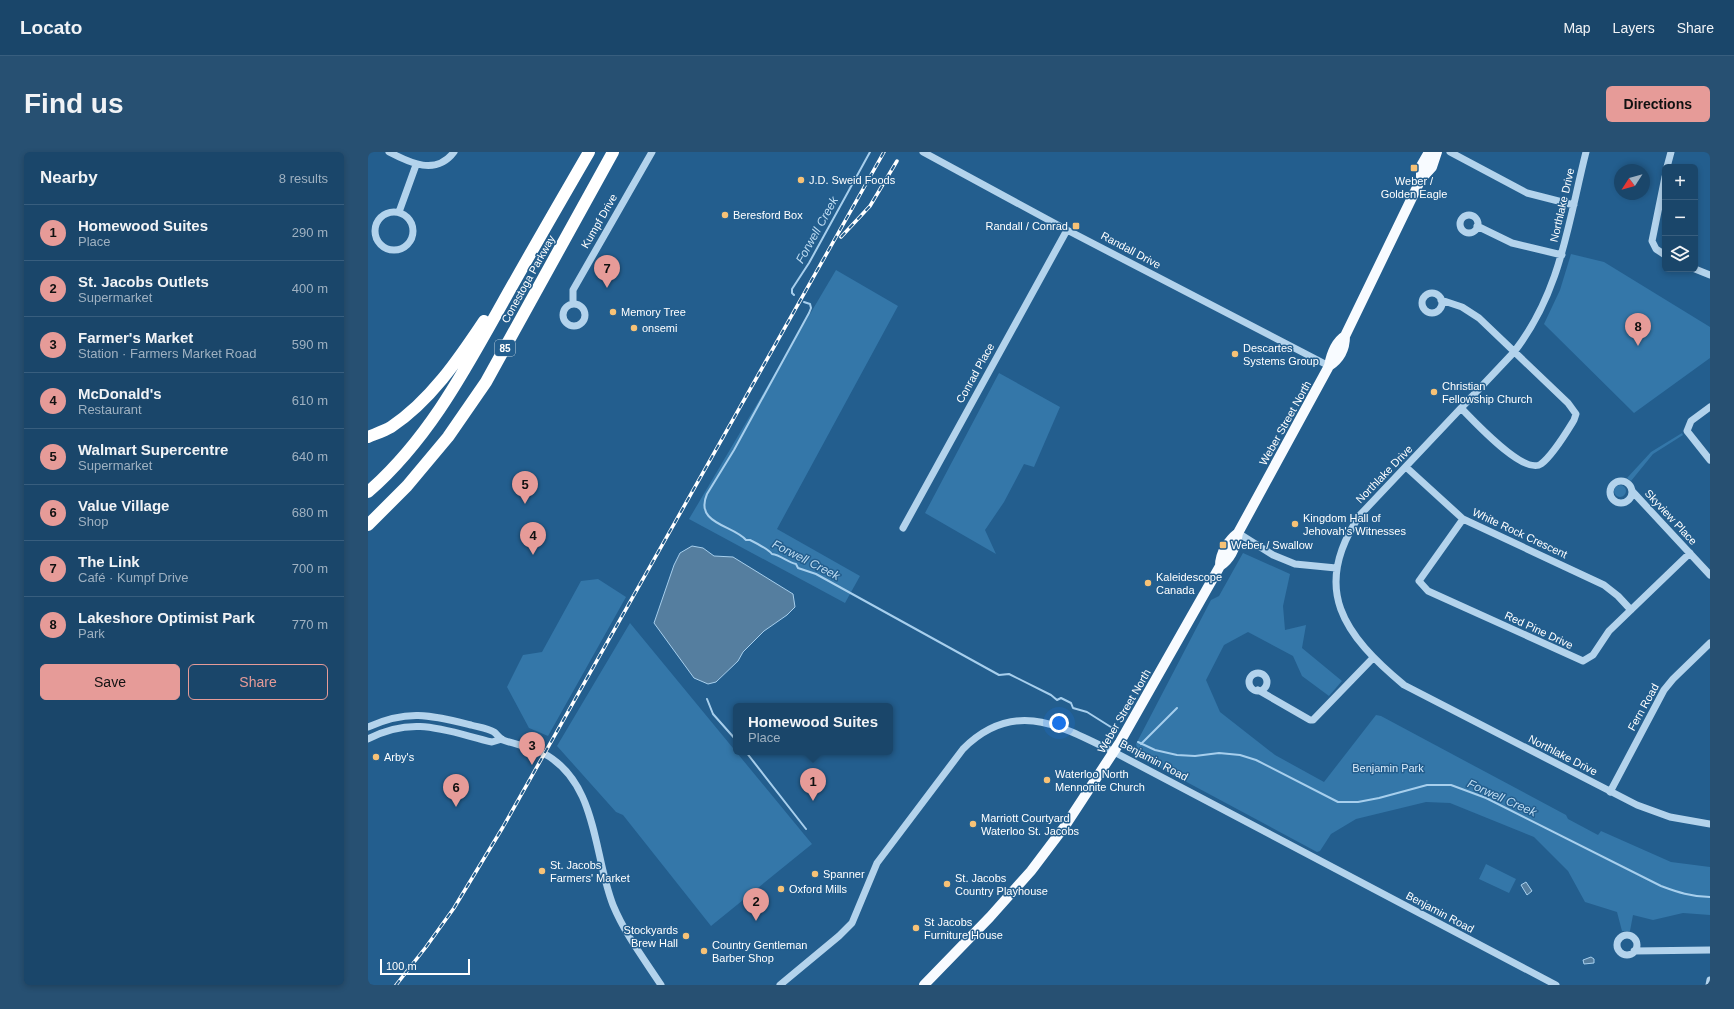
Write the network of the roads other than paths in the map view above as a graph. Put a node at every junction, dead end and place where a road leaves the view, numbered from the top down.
1 (389, 152) edge
2 (454, 152) edge
3 (588, 152) edge
4 (613, 152) edge
5 (652, 152) edge
6 (923, 152) edge
7 (1429, 152) edge
8 (1437, 152) edge
9 (1450, 152) edge
10 (1586, 152) edge
11 (1671, 152) edge
12 (1668, 164) edge
13 (416, 165) junction
14 (1421, 179) junction
15 (1662, 192) edge
16 (1574, 204) junction
17 (399, 212) junction
18 (1477, 226) dead end
19 (1067, 230) junction
20 (1662, 253) edge
21 (1562, 255) junction
22 (521, 270) junction
23 (1698, 270) edge
24 (1710, 275) edge
25 (1441, 300) dead end
26 (574, 304) dead end
27 (1514, 352) junction
28 (1329, 366) junction
29 (1710, 406) edge
30 (1461, 408) junction
31 (368, 437) edge
32 (1710, 460) edge
33 (1406, 467) junction
34 (1632, 491) dead end
35 (368, 492) edge
36 (1463, 519) junction
37 (368, 525) edge
38 (903, 528) dead end
39 (1238, 534) junction
40 (1690, 553) junction
41 (1336, 568) junction
42 (1710, 575) edge
43 (1631, 610) junction
44 (1710, 643) edge
45 (1373, 658) junction
46 (1258, 690) dead end
47 (368, 727) edge
48 (368, 739) edge
49 (502, 739) junction
50 (1114, 752) junction
51 (1610, 792) junction
52 (1710, 824) edge
53 (1710, 950) edge
54 (1634, 952) dead end
55 (1710, 980) edge
56 (661, 985) edge
57 (780, 985) edge
58 (924, 985) edge
59 (1556, 985) edge
60 (1709, 985) edge

1 - 13 street
2 - 13 street
3 - 22 highway, Conestoga Parkway / 85
4 - 37 highway, Conestoga Parkway / 85
5 - 26 street, Kumpf Drive
6 - 19 street, Randall Drive
7 - 14 main road, Weber Street North
8 - 14 main road, Weber Street North
9 - 16 street
10 - 16 street, Northlake Drive
11 - 12 street
13 - 17 street
14 - 28 main road, Weber Street North
15 - 20 street
16 - 21 street, Northlake Drive
17 - 17 street
18 - 21 street
19 - 28 street, Randall Drive
19 - 38 street, Conrad Place
21 - 27 street, Northlake Drive
22 - 31 highway
22 - 35 highway, Conestoga Parkway / 85
23 - 24 street
25 - 27 street
27 - 30 street, Northlake Drive
27 - 30 street
28 - 39 main road, Weber Street North
29 - 32 street
30 - 33 street, Northlake Drive
33 - 36 street, White Rock Crescent
33 - 41 street, Northlake Drive
34 - 40 street, Skyview Place
36 - 43 street, White Rock Crescent
36 - 43 street, Red Pine Drive
39 - 41 street
39 - 50 main road, Weber Street North
40 - 42 street, Skyview Place
40 - 43 street, Red Pine Drive
41 - 45 street, Northlake Drive
44 - 51 street, Fern Road
45 - 46 street
45 - 51 street, Northlake Drive
47 - 49 street
48 - 49 street
49 - 56 street
50 - 57 street, Benjamin Road
50 - 58 main road, Weber Street North
50 - 59 street, Benjamin Road
51 - 52 street, Northlake Drive
53 - 54 street
55 - 60 street

